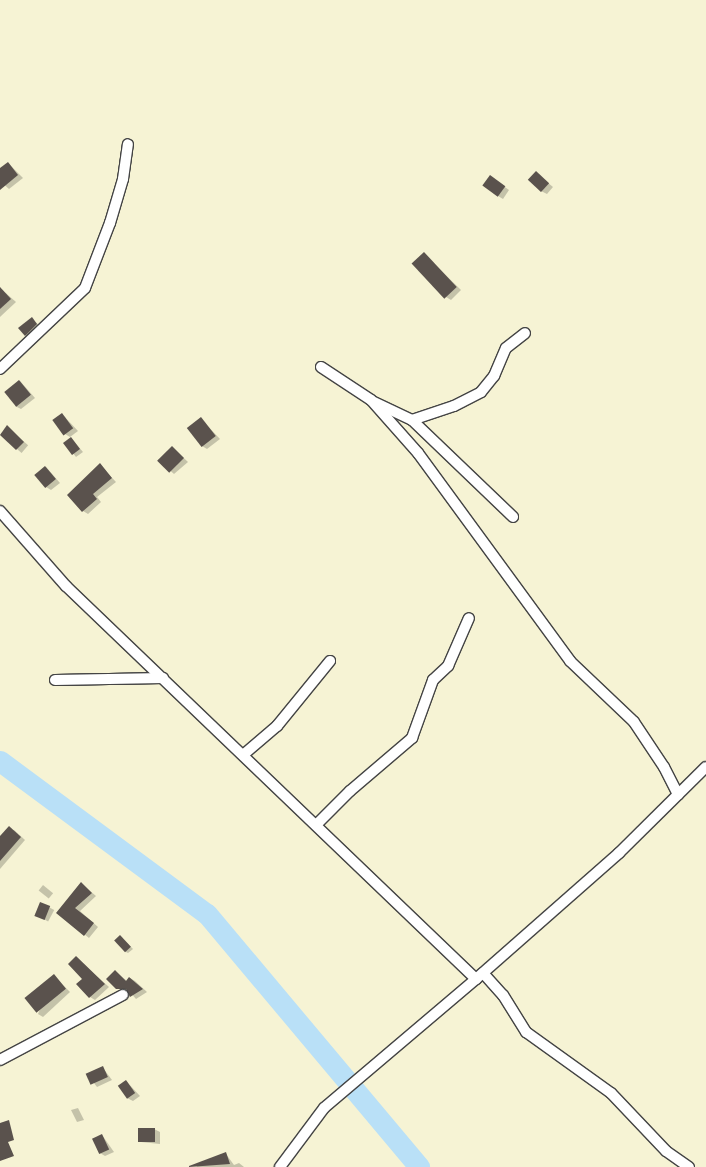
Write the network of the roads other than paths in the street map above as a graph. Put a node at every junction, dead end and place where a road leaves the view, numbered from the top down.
1 (128, 144) dead end
2 (525, 333) dead end
3 (321, 367) dead end
4 (0, 369) edge
5 (371, 400) junction
6 (412, 420) junction
7 (0, 511) edge
8 (513, 517) dead end
9 (469, 618) dead end
10 (330, 661) dead end
11 (163, 678) junction
12 (55, 680) dead end
13 (243, 755) junction
14 (706, 767) edge
15 (678, 795) junction
16 (316, 825) junction
17 (480, 976) junction
18 (123, 995) dead end
19 (0, 1060) edge
20 (280, 1167) edge
21 (689, 1167) edge

1 - 4 street
2 - 6 street
3 - 5 street
5 - 6 street
5 - 15 street
6 - 8 street
7 - 11 street
9 - 16 street
10 - 13 street
11 - 12 street
11 - 13 street
13 - 16 street
14 - 15 street
15 - 17 street
16 - 17 street
17 - 20 street
17 - 21 street
18 - 19 street

